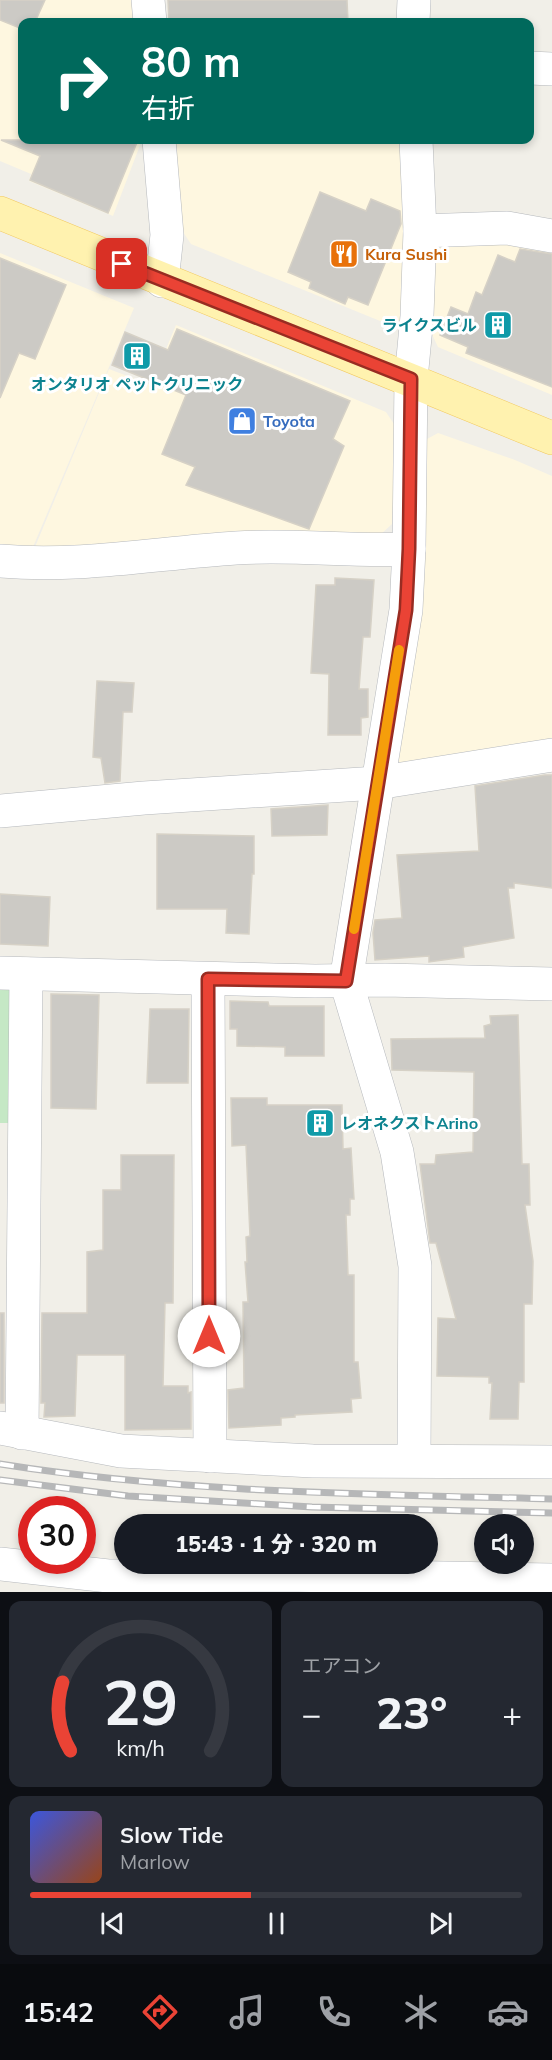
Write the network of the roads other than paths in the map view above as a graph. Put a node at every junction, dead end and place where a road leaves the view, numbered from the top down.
1 (148, 0) edge
2 (414, 0) edge
3 (150, 18) edge
4 (413, 18) edge
5 (534, 68) edge
6 (552, 69) edge
7 (159, 144) edge
8 (416, 144) edge
9 (0, 213) edge
10 (420, 231) junction
11 (552, 236) edge
12 (162, 281) junction
13 (411, 379) junction
14 (552, 438) edge
15 (409, 549) junction
16 (0, 561) edge
17 (552, 755) edge
18 (377, 783) junction
19 (0, 811) edge
20 (13, 974) edge
21 (208, 979) junction
22 (346, 981) junction
23 (552, 984) edge
24 (11, 1431) edge
25 (210, 1456) junction
26 (414, 1460) junction
27 (552, 1462) edge
28 (0, 1564) edge
29 (552, 1580) edge
30 (413, 1585) edge

1 - 3 street
2 - 4 street
5 - 6 street
7 - 12 street
8 - 10 street
9 - 12 main road
10 - 11 street
10 - 13 street
12 - 13 main road
13 - 14 main road
13 - 15 street
15 - 16 street
15 - 18 street
17 - 18 street
18 - 19 street
18 - 22 street
20 - 21 street
20 - 24 street
21 - 22 street
21 - 25 street
22 - 23 street
22 - 26 street
24 - 25 street
25 - 26 street
26 - 27 street
28 - 30 street
29 - 30 street

